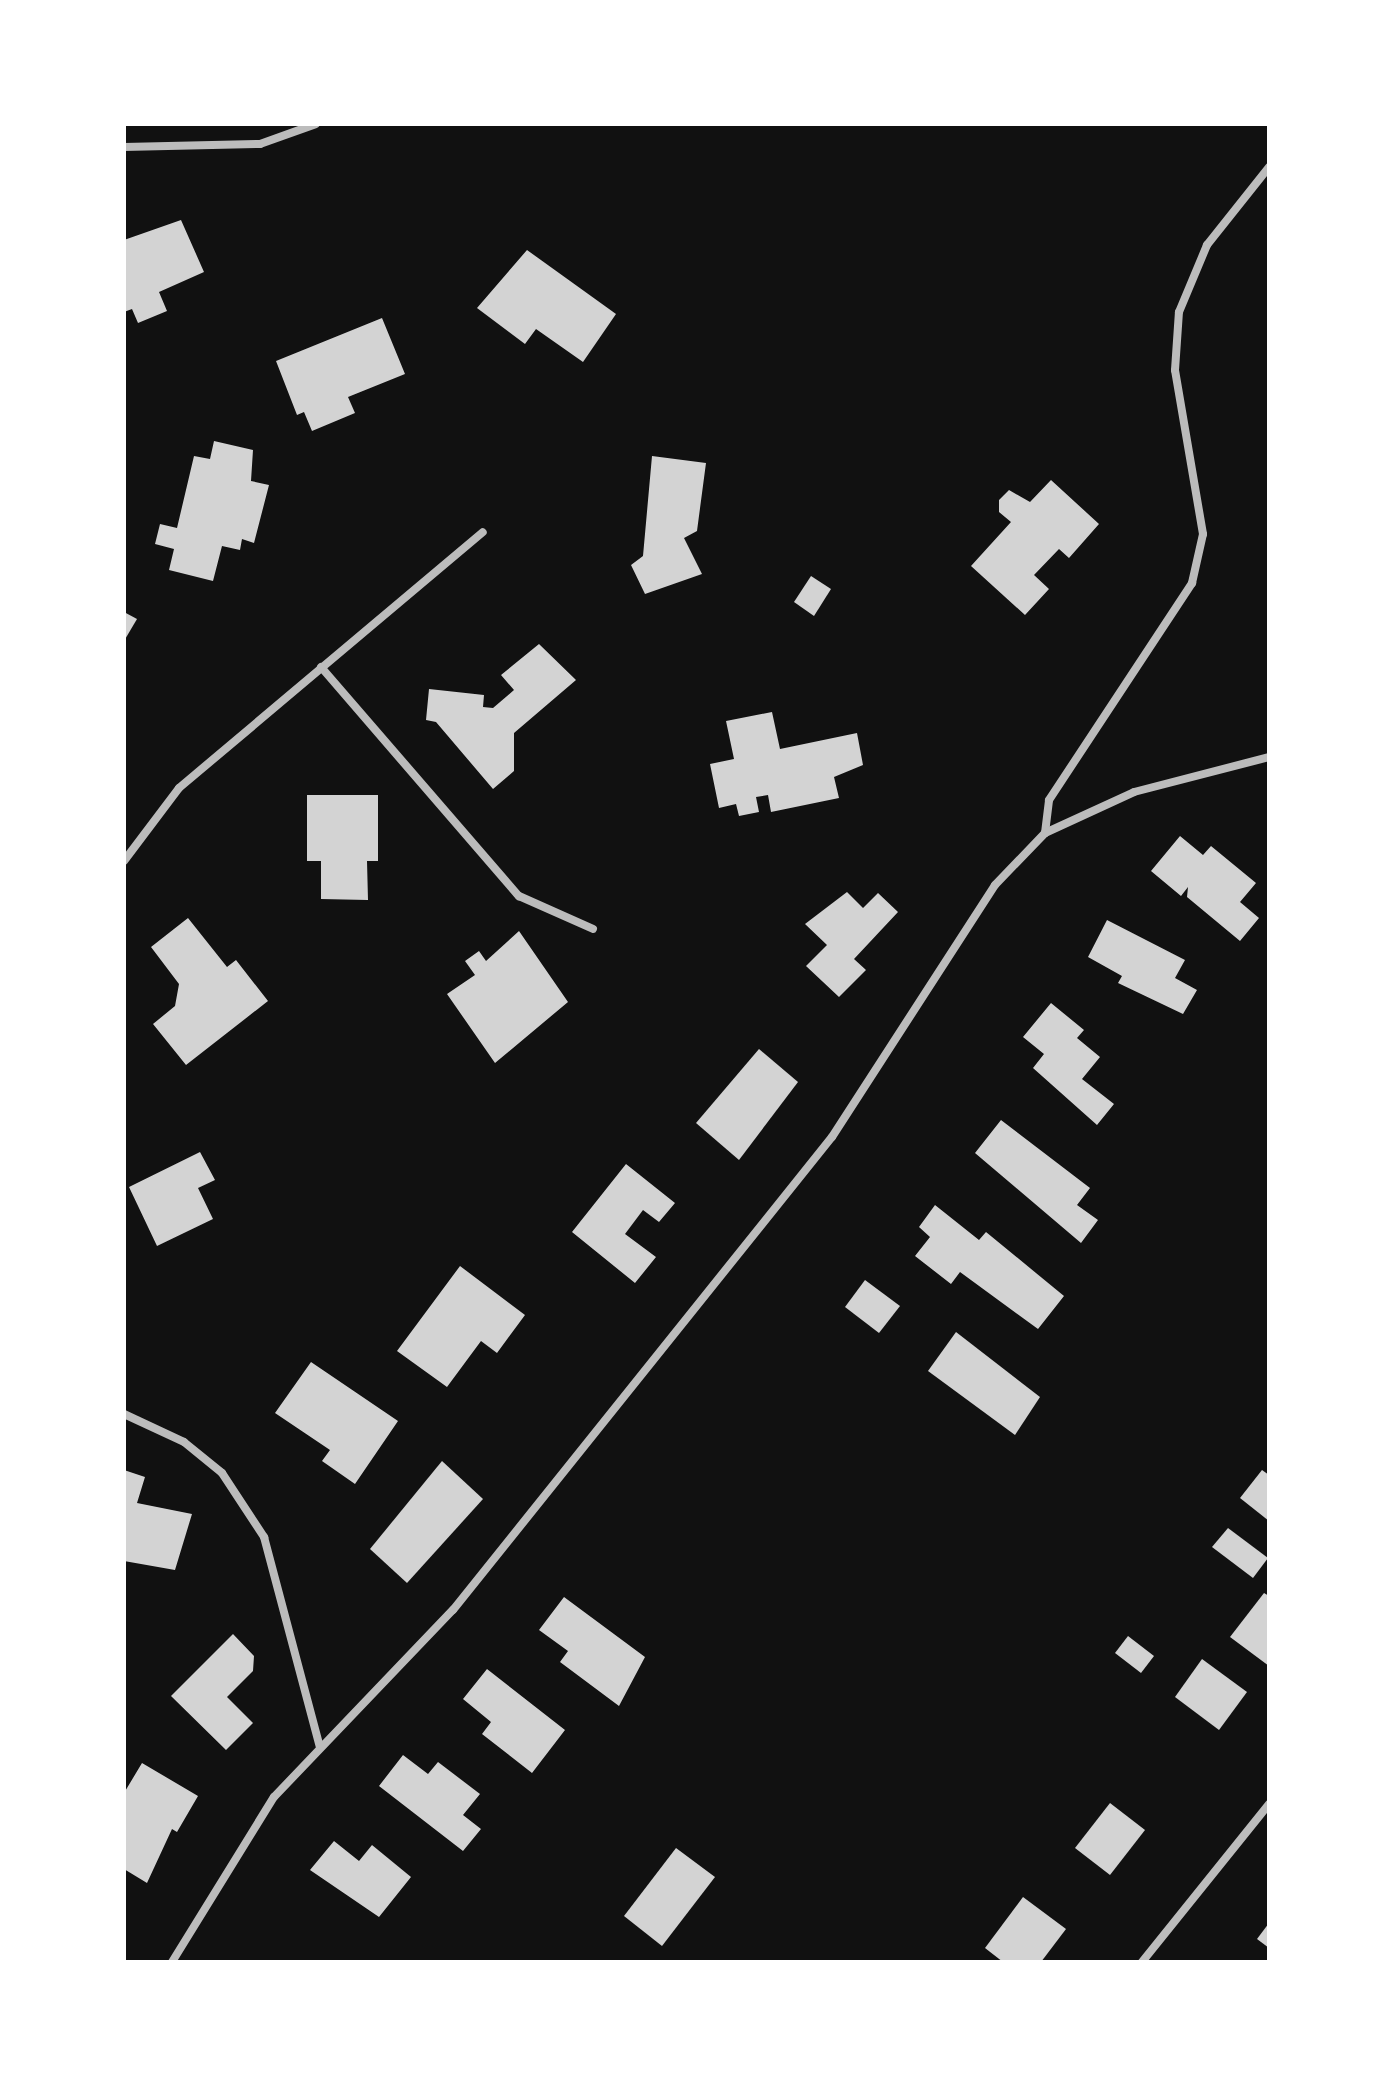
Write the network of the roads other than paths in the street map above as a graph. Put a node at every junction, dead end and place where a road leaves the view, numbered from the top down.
1 (316, 124) edge
2 (124, 147) edge
3 (1269, 167) edge
4 (483, 532) dead end
5 (321, 667) junction
6 (1269, 757) edge
7 (1045, 833) junction
8 (124, 861) edge
9 (593, 929) dead end
10 (124, 1414) edge
11 (320, 1747) junction
12 (1269, 1804) edge
13 (172, 1962) edge
14 (1142, 1962) edge

1 - 2 street
3 - 7 street
4 - 5 street
5 - 8 street
5 - 9 street
6 - 7 street
7 - 11 street
10 - 11 street
11 - 13 street
12 - 14 street

